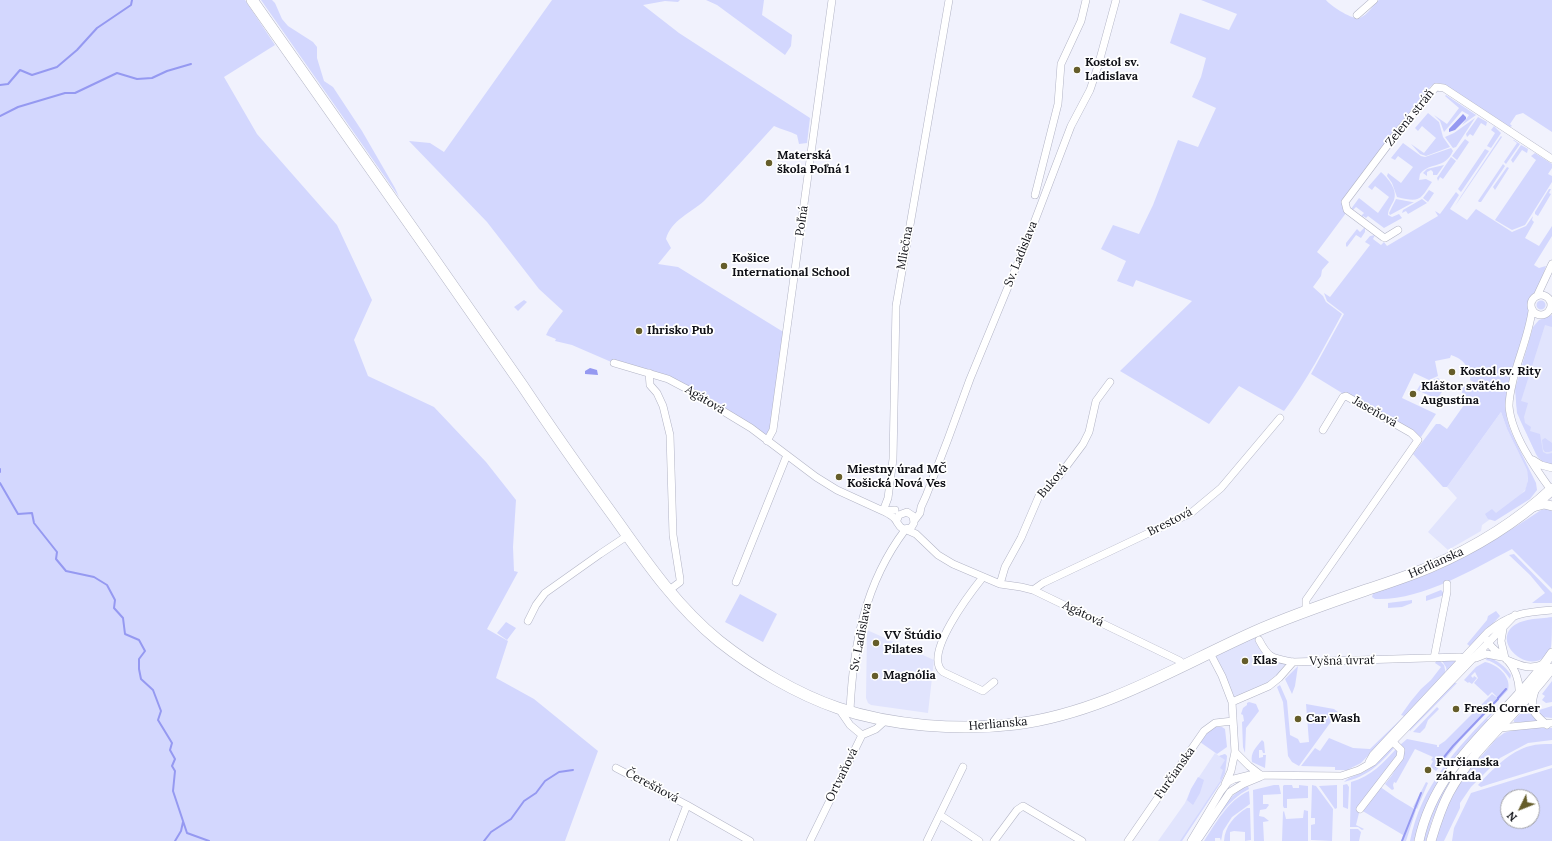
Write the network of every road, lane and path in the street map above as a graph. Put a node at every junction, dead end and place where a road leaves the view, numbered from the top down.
1 (252, 0) edge
2 (832, 0) edge
3 (949, 0) edge
4 (1086, 0) edge
5 (1116, 0) edge
6 (1374, 0) edge
7 (1357, 15) dead end
8 (1552, 159) edge
9 (1035, 195) dead end
10 (1398, 230) dead end
11 (1552, 264) edge
12 (1544, 280) junction
13 (1538, 296) junction
14 (1547, 297) junction
15 (1532, 311) junction
16 (1540, 315) junction
17 (1529, 329) junction
18 (614, 363) dead end
19 (649, 373) junction
20 (1110, 382) dead end
21 (1280, 418) dead end
22 (1323, 430) dead end
23 (767, 441) junction
24 (787, 455) junction
25 (1528, 456) junction
26 (1552, 468) edge
27 (1552, 492) edge
28 (888, 498) junction
29 (1552, 506) edge
30 (921, 507) junction
31 (1534, 507) junction
32 (895, 510) junction
33 (883, 511) junction
34 (907, 513) junction
35 (897, 522) junction
36 (914, 523) junction
37 (906, 530) junction
38 (916, 534) junction
39 (627, 536) junction
40 (894, 544) junction
41 (983, 577) junction
42 (736, 582) dead end
43 (1000, 584) junction
44 (1447, 584) dead end
45 (1033, 590) junction
46 (668, 591) junction
47 (1552, 610) edge
48 (1306, 611) junction
49 (1515, 615) junction
50 (528, 620) dead end
51 (1504, 627) junction
52 (1259, 640) dead end
53 (1489, 646) junction
54 (1473, 649) junction
55 (1210, 653) junction
56 (1552, 653) edge
57 (1460, 657) dead end
58 (1434, 658) junction
59 (1506, 659) junction
60 (1180, 661) dead end
61 (1293, 662) junction
62 (1470, 663) junction
63 (1548, 666) edge
64 (994, 682) dead end
65 (1535, 689) junction
66 (1519, 694) junction
67 (1232, 702) junction
68 (845, 710) junction
69 (886, 720) junction
70 (1233, 721) junction
71 (1549, 724) edge
72 (1500, 728) junction
73 (862, 735) junction
74 (1393, 742) junction
75 (1235, 752) junction
76 (1243, 761) junction
77 (1233, 763) junction
78 (1368, 764) junction
79 (963, 767) dead end
80 (616, 768) dead end
81 (1262, 776) junction
82 (1241, 777) junction
83 (1250, 780) junction
84 (1224, 786) junction
85 (1234, 789) junction
86 (687, 805) junction
87 (1360, 809) dead end
88 (940, 815) junction
89 (673, 841) edge
90 (750, 841) edge
91 (810, 841) edge
92 (927, 841) edge
93 (979, 841) edge
94 (994, 841) edge
95 (1082, 841) edge
96 (1128, 841) edge
97 (1193, 841) edge
98 (1419, 841) edge
99 (1431, 841) edge

1 - 39 main road, Herlianska
2 - 23 street, Poľná
3 - 28 street, Mliečna
4 - 9 street
5 - 30 street, Sv. Ladislava
6 - 7 street
8 - 10 street, Zelená stráň
11 - 12 street
12 - 13 street
12 - 14 street
13 - 14 street
13 - 15 street
14 - 16 street
15 - 16 street
15 - 17 street
16 - 17 street
17 - 25 street
18 - 19 street, Agátová
19 - 23 street, Agátová
19 - 46 street
20 - 43 street, Buková
21 - 45 street, Brestová
22 - 48 street, Jaseňová
23 - 24 street, Agátová
24 - 33 street, Agátová
24 - 42 street
25 - 26 street
25 - 27 street
27 - 31 main road, Herlianska
28 - 32 street
28 - 33 street, Mliečna
29 - 31 street
30 - 34 street
30 - 36 street, Sv. Ladislava
31 - 48 main road, Herlianska
32 - 33 street
32 - 34 street
33 - 35 street, Agátová
34 - 35 street
34 - 36 street
35 - 37 street
35 - 40 street
36 - 37 street
36 - 38 street
37 - 38 street, Agátová
37 - 40 street
38 - 41 street, Agátová
39 - 46 main road, Herlianska
39 - 50 street
40 - 68 street, Sv. Ladislava
41 - 43 street, Agátová
41 - 64 street
43 - 45 street, Agátová
44 - 58 street
45 - 60 street, Agátová
46 - 68 main road, Herlianska
47 - 49 street
48 - 55 main road, Herlianska
49 - 51 street
49 - 53 street
49 - 54 street
51 - 53 street
51 - 59 street
52 - 61 street, Vyšná úvrať
53 - 54 street
53 - 59 street
53 - 62 street
54 - 78 street
55 - 67 street
55 - 69 main road, Herlianska
56 - 63 street
57 - 58 street, Vyšná úvrať
58 - 61 street, Vyšná úvrať
59 - 62 street
59 - 63 street
59 - 66 street
61 - 67 street
62 - 74 street
63 - 65 street
63 - 66 street
65 - 71 street
65 - 72 street
66 - 98 street
67 - 70 street
68 - 69 main road, Herlianska
68 - 73 street
69 - 73 street, Ortvaňová
70 - 75 street
70 - 96 street, Furčianska
71 - 72 street
72 - 99 street
73 - 91 street, Ortvaňová
74 - 78 street
74 - 87 street
75 - 76 street
75 - 77 street
76 - 81 street
76 - 82 street
77 - 82 street
77 - 84 street
78 - 81 street
79 - 88 street
80 - 86 street, Čerešňová
81 - 82 street
81 - 83 street
82 - 83 street
82 - 84 street
82 - 85 street
83 - 85 street
84 - 97 street
85 - 97 street
86 - 89 street, Čerešňová
86 - 90 street, Čerešňová
88 - 92 street
88 - 93 street
94 - 95 street

